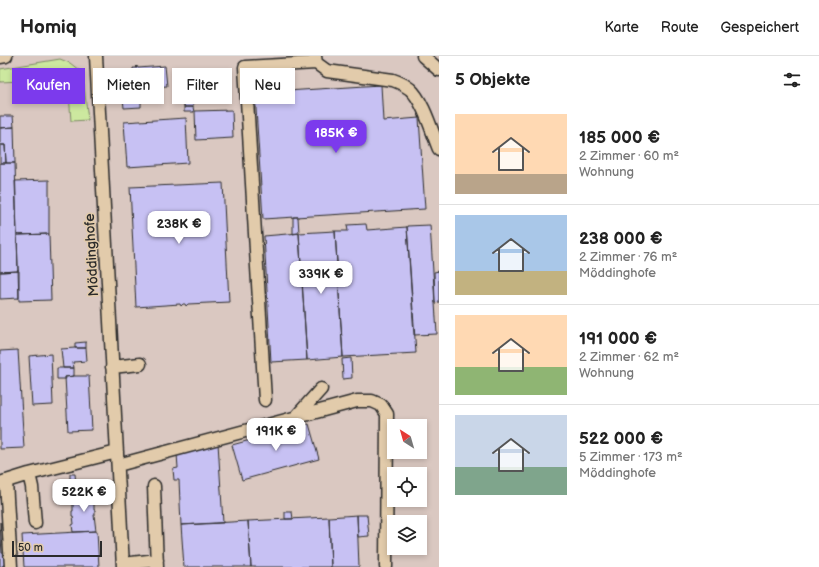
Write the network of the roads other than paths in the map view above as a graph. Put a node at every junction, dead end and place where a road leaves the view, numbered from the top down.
1 (6, 56) edge
2 (96, 56) edge
3 (423, 56) edge
4 (0, 57) edge
5 (316, 60) edge
6 (439, 70) edge
7 (439, 149) edge
8 (140, 364) dead end
9 (112, 367) junction
10 (320, 389) dead end
11 (265, 400) dead end
12 (295, 418) junction
13 (117, 452) junction
14 (118, 465) junction
15 (30, 474) junction
16 (3, 482) edge
17 (154, 486) dead end
18 (35, 523) dead end
19 (157, 563) edge
20 (123, 566) edge
21 (11, 567) edge
22 (386, 567) edge

1 - 4 street
2 - 9 street, Möddinghofe
3 - 6 street
5 - 7 street
5 - 11 street
8 - 9 street
9 - 13 street, Möddinghofe
10 - 12 street
12 - 14 street
12 - 22 street
13 - 14 street, Möddinghofe
13 - 15 street
14 - 20 street, Möddinghofe
15 - 16 street
15 - 18 street
16 - 21 street
17 - 19 street
19 - 20 street

